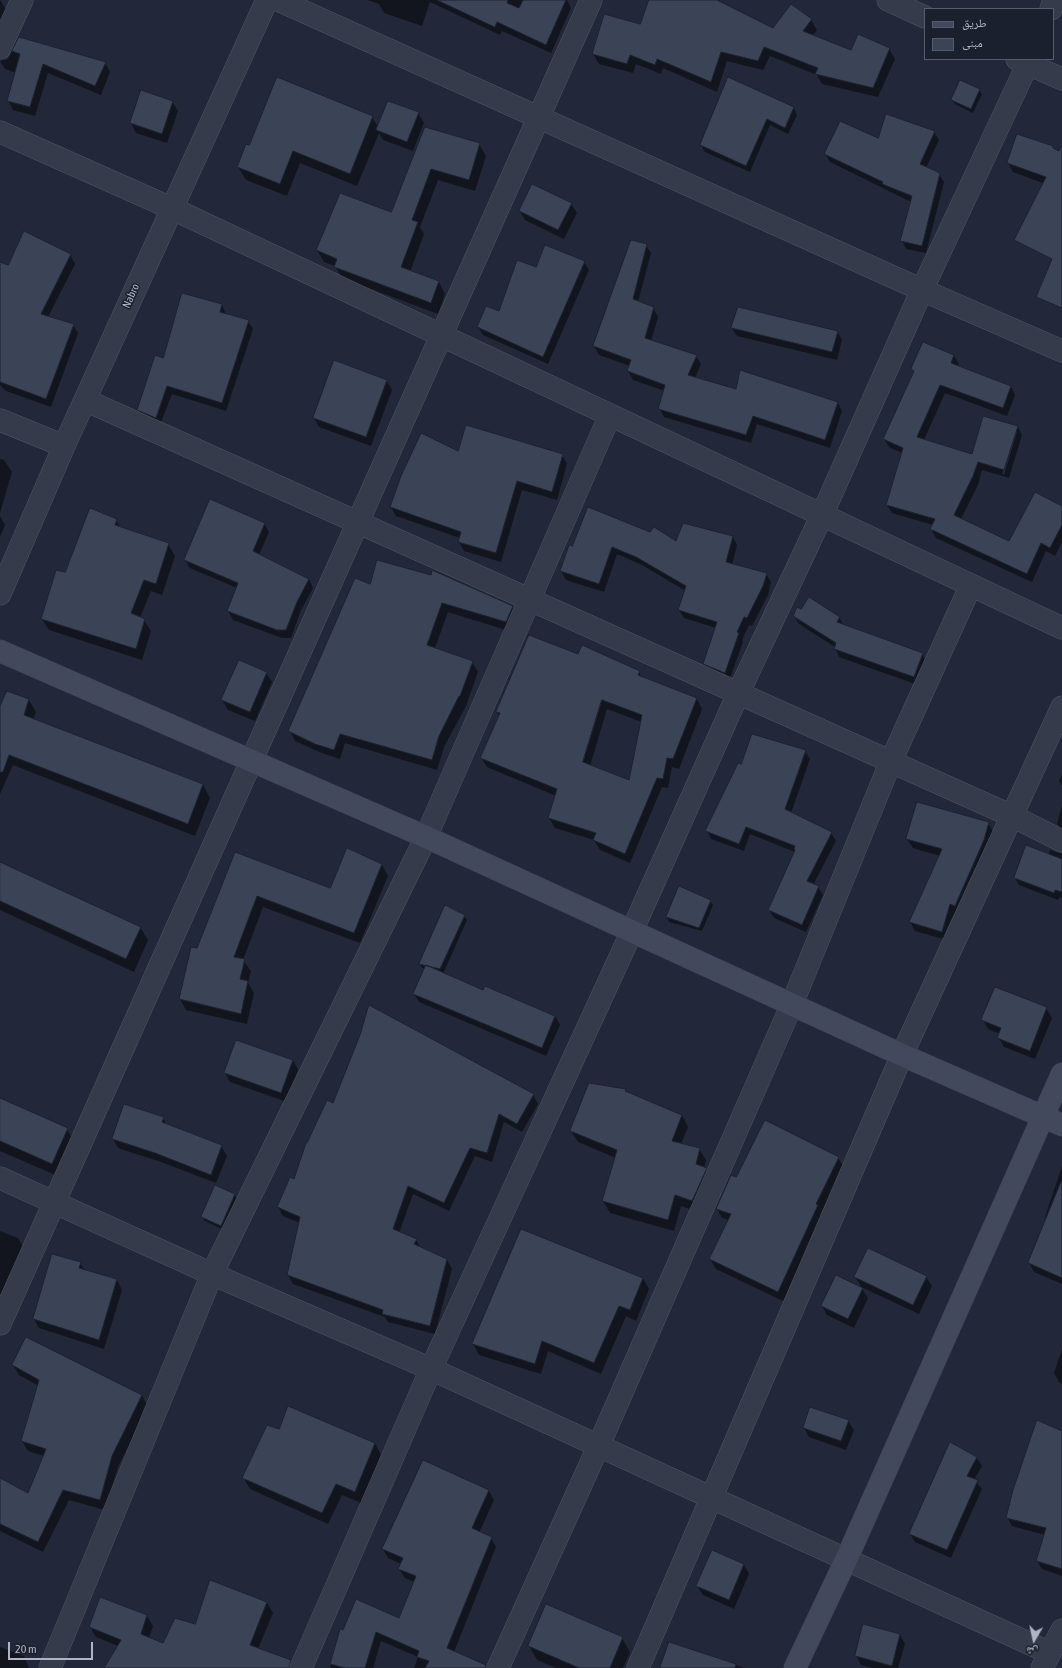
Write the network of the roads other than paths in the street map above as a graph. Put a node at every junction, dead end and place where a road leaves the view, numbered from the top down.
1 (22, 0) edge
2 (267, 0) edge
3 (278, 0) edge
4 (591, 0) edge
5 (888, 0) edge
6 (924, 17) edge
7 (0, 48) edge
8 (1025, 61) edge
9 (1062, 80) edge
10 (539, 118) junction
11 (0, 132) edge
12 (171, 208) junction
13 (922, 290) junction
14 (441, 336) junction
15 (1062, 351) edge
16 (85, 400) junction
17 (610, 415) junction
18 (0, 420) edge
19 (64, 446) junction
20 (822, 515) junction
21 (358, 522) junction
22 (970, 585) junction
23 (0, 594) edge
24 (530, 599) junction
25 (1062, 628) edge
26 (0, 651) edge
27 (738, 694) junction
28 (1062, 707) edge
29 (252, 760) junction
30 (891, 762) junction
31 (1012, 816) junction
32 (426, 837) junction
33 (1062, 841) edge
34 (632, 931) junction
35 (792, 1004) junction
36 (902, 1055) junction
37 (1062, 1074) edge
38 (1042, 1116) junction
39 (1062, 1125) edge
40 (0, 1178) edge
41 (54, 1202) junction
42 (212, 1274) junction
43 (0, 1324) edge
44 (431, 1369) junction
45 (599, 1445) junction
46 (712, 1499) junction
47 (846, 1560) junction
48 (1062, 1630) edge
49 (1046, 1660) edge
50 (50, 1668) edge
51 (300, 1668) edge
52 (498, 1668) edge
53 (638, 1668) edge
54 (796, 1668) edge

1 - 7 street
2 - 12 street, Nabro
3 - 10 street
4 - 10 street
5 - 6 street
8 - 9 street
8 - 13 street
10 - 13 street
10 - 14 street
11 - 12 street
12 - 14 street
12 - 16 street, Nabro
13 - 15 street
13 - 20 street
14 - 17 street
14 - 21 street
16 - 19 street, Nabro
16 - 21 street
17 - 20 street
17 - 24 street
18 - 19 street
19 - 23 street, Nabro
20 - 22 street
20 - 27 street
21 - 24 street
21 - 29 street
22 - 25 street
22 - 30 street
24 - 27 street
24 - 32 street
26 - 29 street
27 - 30 street
27 - 34 street
28 - 31 street
29 - 32 street
29 - 41 street
30 - 31 street
30 - 35 street
31 - 33 street
31 - 36 street
32 - 34 street
32 - 42 street
34 - 35 street
34 - 44 street
35 - 36 street
35 - 45 street
36 - 38 street
36 - 46 street
37 - 38 street
38 - 39 street
38 - 47 street
40 - 41 street
41 - 42 street
41 - 43 street
42 - 44 street
42 - 50 street
44 - 45 street
44 - 51 street
45 - 46 street
45 - 52 street
46 - 47 street
46 - 53 street
47 - 49 street
47 - 54 street
48 - 49 street

